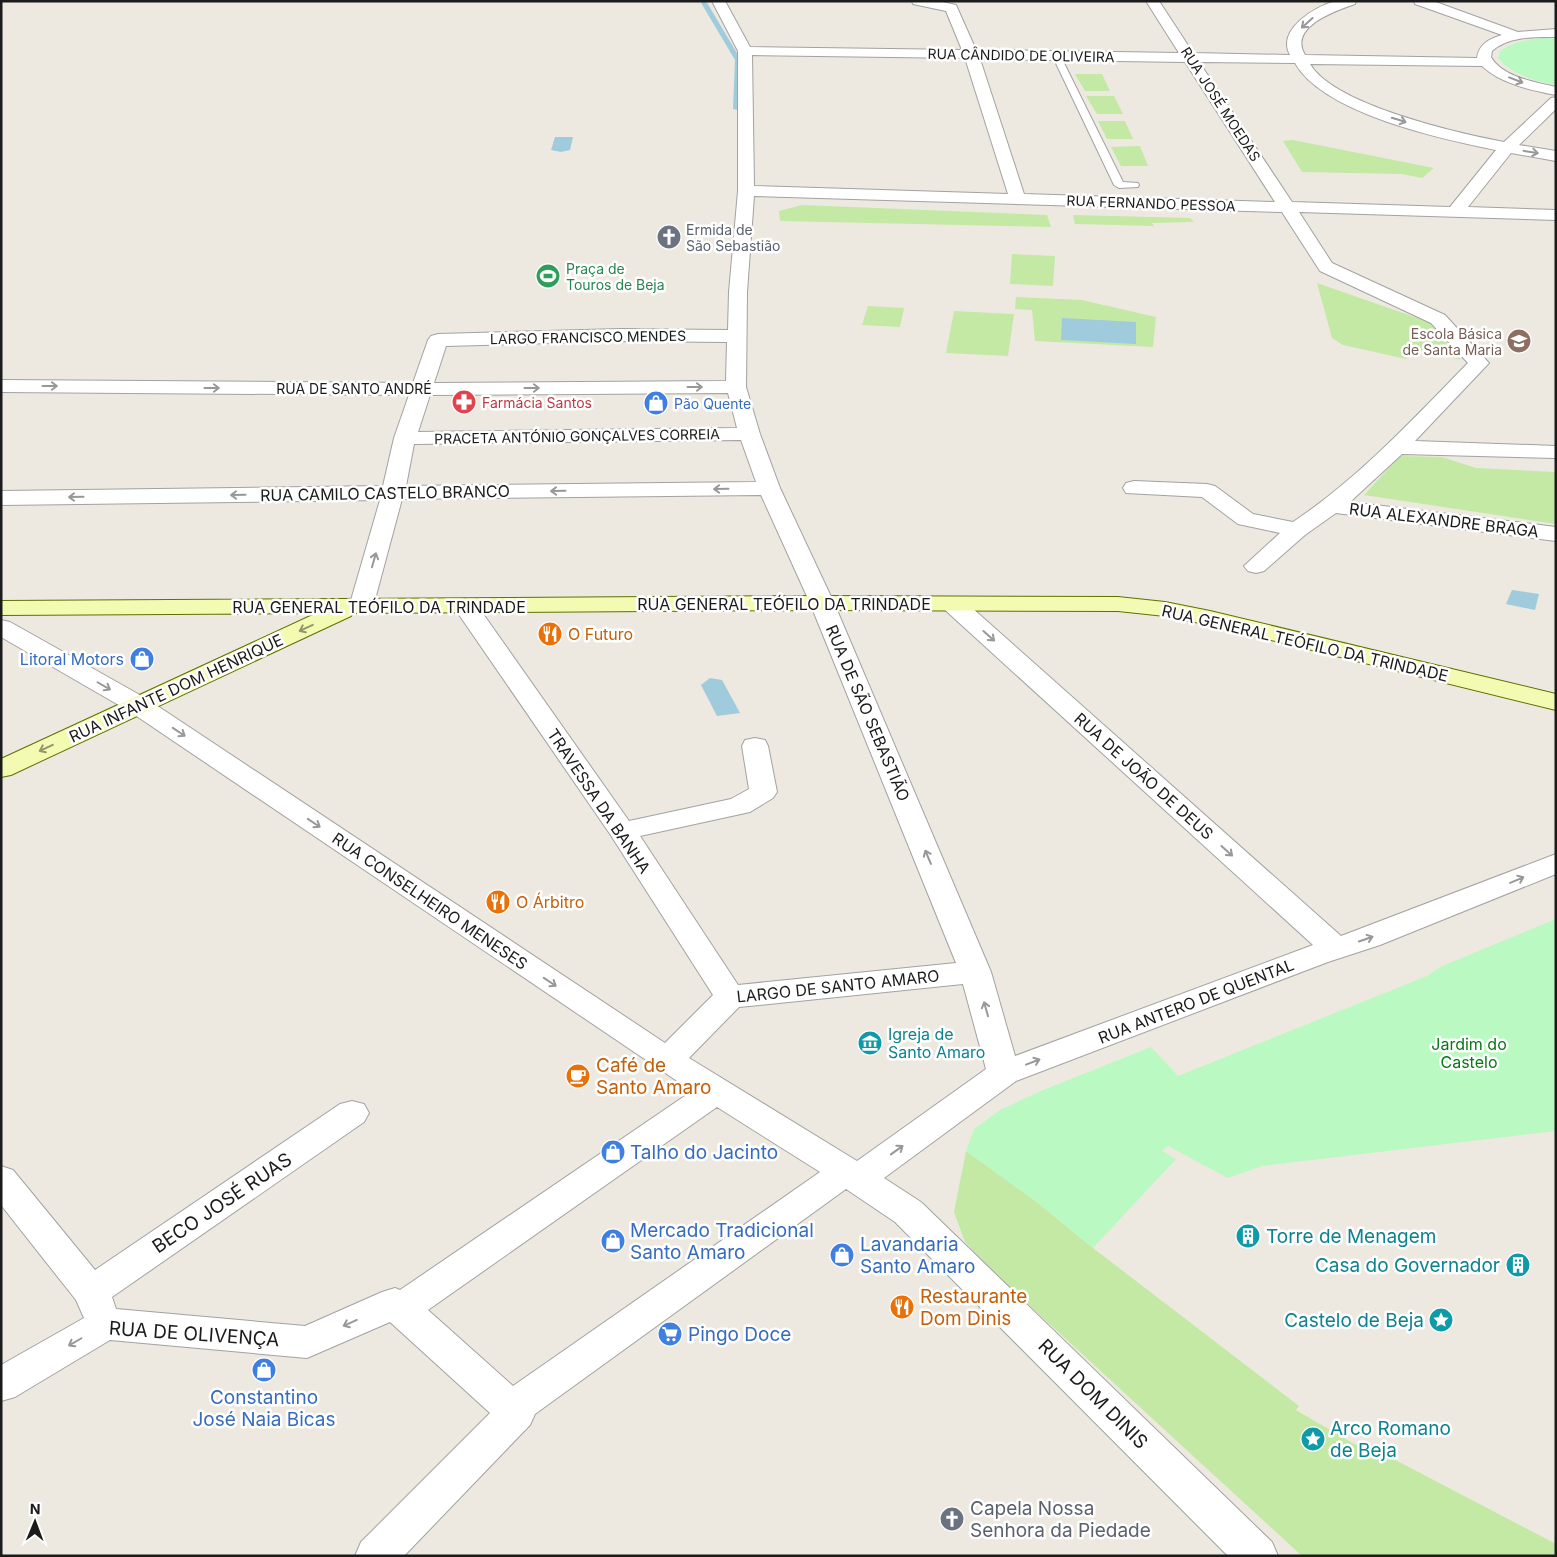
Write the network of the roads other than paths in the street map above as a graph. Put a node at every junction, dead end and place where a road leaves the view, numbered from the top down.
1 (718, 1) edge
2 (918, 1) edge
3 (1152, 1) edge
4 (1350, 1) edge
5 (1420, 1) edge
6 (1556, 33) edge
7 (1516, 36) junction
8 (745, 52) junction
9 (971, 54) junction
10 (1056, 55) junction
11 (1191, 58) junction
12 (1297, 59) junction
13 (1487, 62) junction
14 (1556, 91) edge
15 (1556, 101) edge
16 (1506, 148) junction
17 (1556, 156) edge
18 (1134, 185) dead end
19 (746, 191) junction
20 (1017, 197) junction
21 (1289, 208) junction
22 (1455, 212) junction
23 (1556, 215) edge
24 (738, 336) junction
25 (1, 386) edge
26 (736, 387) junction
27 (420, 389) junction
28 (749, 434) junction
29 (405, 438) junction
30 (1397, 446) junction
31 (1556, 452) edge
32 (769, 488) junction
33 (1134, 488) dead end
34 (394, 493) junction
35 (1, 498) edge
36 (1332, 506) junction
37 (1297, 530) junction
38 (1556, 534) edge
39 (1256, 566) dead end
40 (822, 603) junction
41 (953, 604) junction
42 (465, 606) junction
43 (355, 607) junction
44 (1, 608) edge
45 (1, 627) edge
46 (1556, 702) edge
47 (138, 705) junction
48 (755, 746) dead end
49 (1, 769) edge
50 (622, 831) junction
51 (1556, 863) edge
52 (1336, 949) junction
53 (975, 972) junction
54 (730, 997) junction
55 (666, 1060) junction
56 (1004, 1073) junction
57 (716, 1091) junction
58 (352, 1114) dead end
59 (852, 1175) junction
60 (1, 1179) edge
61 (398, 1306) junction
62 (98, 1308) junction
63 (1, 1385) edge
64 (514, 1411) junction
65 (376, 1556) edge
66 (1257, 1556) edge

1 - 8 street, RUA DE SÃO SEBASTIÃO
2 - 9 street
3 - 11 street, RUA JOSÉ MOEDAS
4 -> 12 street
5 - 7 street
6 - 7 street
7 - 13 street
8 - 9 street, RUA CÂNDIDO DE OLIVEIRA
8 - 19 street, RUA DE SÃO SEBASTIÃO
9 - 10 street, RUA CÂNDIDO DE OLIVEIRA
9 - 20 street
10 - 11 street, RUA CÂNDIDO DE OLIVEIRA
10 - 18 lane
11 - 12 street, RUA CÂNDIDO DE OLIVEIRA
11 - 21 street, RUA JOSÉ MOEDAS
12 - 13 street, RUA CÂNDIDO DE OLIVEIRA
12 -> 16 street
13 -> 14 street
15 - 16 street
16 -> 17 street
16 - 22 street
19 - 20 street, RUA FERNANDO PESSOA
19 - 24 street, RUA DE SÃO SEBASTIÃO
20 - 21 street, RUA FERNANDO PESSOA
21 - 22 street, RUA FERNANDO PESSOA
21 - 30 street, RUA JOSÉ MOEDAS
22 - 23 street, RUA FERNANDO PESSOA
24 - 26 street, RUA DE SÃO SEBASTIÃO
24 - 27 street, LARGO FRANCISCO MENDES
25 -> 27 street, RUA DE SANTO ANDRÉ
27 -> 26 street, RUA DE SANTO ANDRÉ
26 - 28 street, RUA DE SÃO SEBASTIÃO
27 - 29 street
28 - 29 street, PRACETA ANTÓNIO GONÇALVES CORREIA
28 - 32 street, RUA DE SÃO SEBASTIÃO
29 - 34 street
30 - 31 street
30 - 36 street
32 -> 34 street, RUA CAMILO CASTELO BRANCO
32 - 40 street, RUA DE SÃO SEBASTIÃO
33 - 37 street
34 -> 35 street, RUA CAMILO CASTELO BRANCO
43 -> 34 street
36 - 37 street
36 - 38 street, RUA ALEXANDRE BRAGA
37 - 39 street
40 - 41 main road, RUA GENERAL TEÓFILO DA TRINDADE
40 - 42 main road, RUA GENERAL TEÓFILO DA TRINDADE
53 -> 40 street, RUA DE SÃO SEBASTIÃO
41 - 46 main road, RUA GENERAL TEÓFILO DA TRINDADE
41 -> 52 street, RUA DE JOÃO DE DEUS
42 - 43 main road, RUA GENERAL TEÓFILO DA TRINDADE
42 - 50 street, TRAVESSA DA BANHA
43 - 44 main road, RUA GENERAL TEÓFILO DA TRINDADE
43 -> 47 main road, RUA INFANTE DOM HENRIQUE
45 -> 47 street, RUA CONSELHEIRO MENESES
47 -> 49 main road, RUA INFANTE DOM HENRIQUE
47 -> 55 street, RUA CONSELHEIRO MENESES
48 - 50 street
50 - 54 street, TRAVESSA DA BANHA
52 -> 51 street, RUA ANTERO DE QUENTAL
56 -> 52 street, RUA ANTERO DE QUENTAL
53 - 54 street, LARGO DE SANTO AMARO
56 -> 53 street, RUA DE SÃO SEBASTIÃO
54 - 55 street, LARGO DE SANTO AMARO
55 - 57 street, RUA CONSELHEIRO MENESES
59 -> 56 street, RUA ANTERO DE QUENTAL
57 - 59 street, RUA CONSELHEIRO MENESES
57 - 61 street, RUA DE OLIVENÇA
58 - 62 street, BECO JOSÉ RUAS
59 - 64 street, RUA ANTERO DE QUENTAL
59 - 66 street, RUA DOM DINIS
60 - 62 street
61 -> 62 street, RUA DE OLIVENÇA
61 - 64 street
62 -> 63 street, RUA DE OLIVENÇA
64 - 65 street, RUA ANTERO DE QUENTAL

